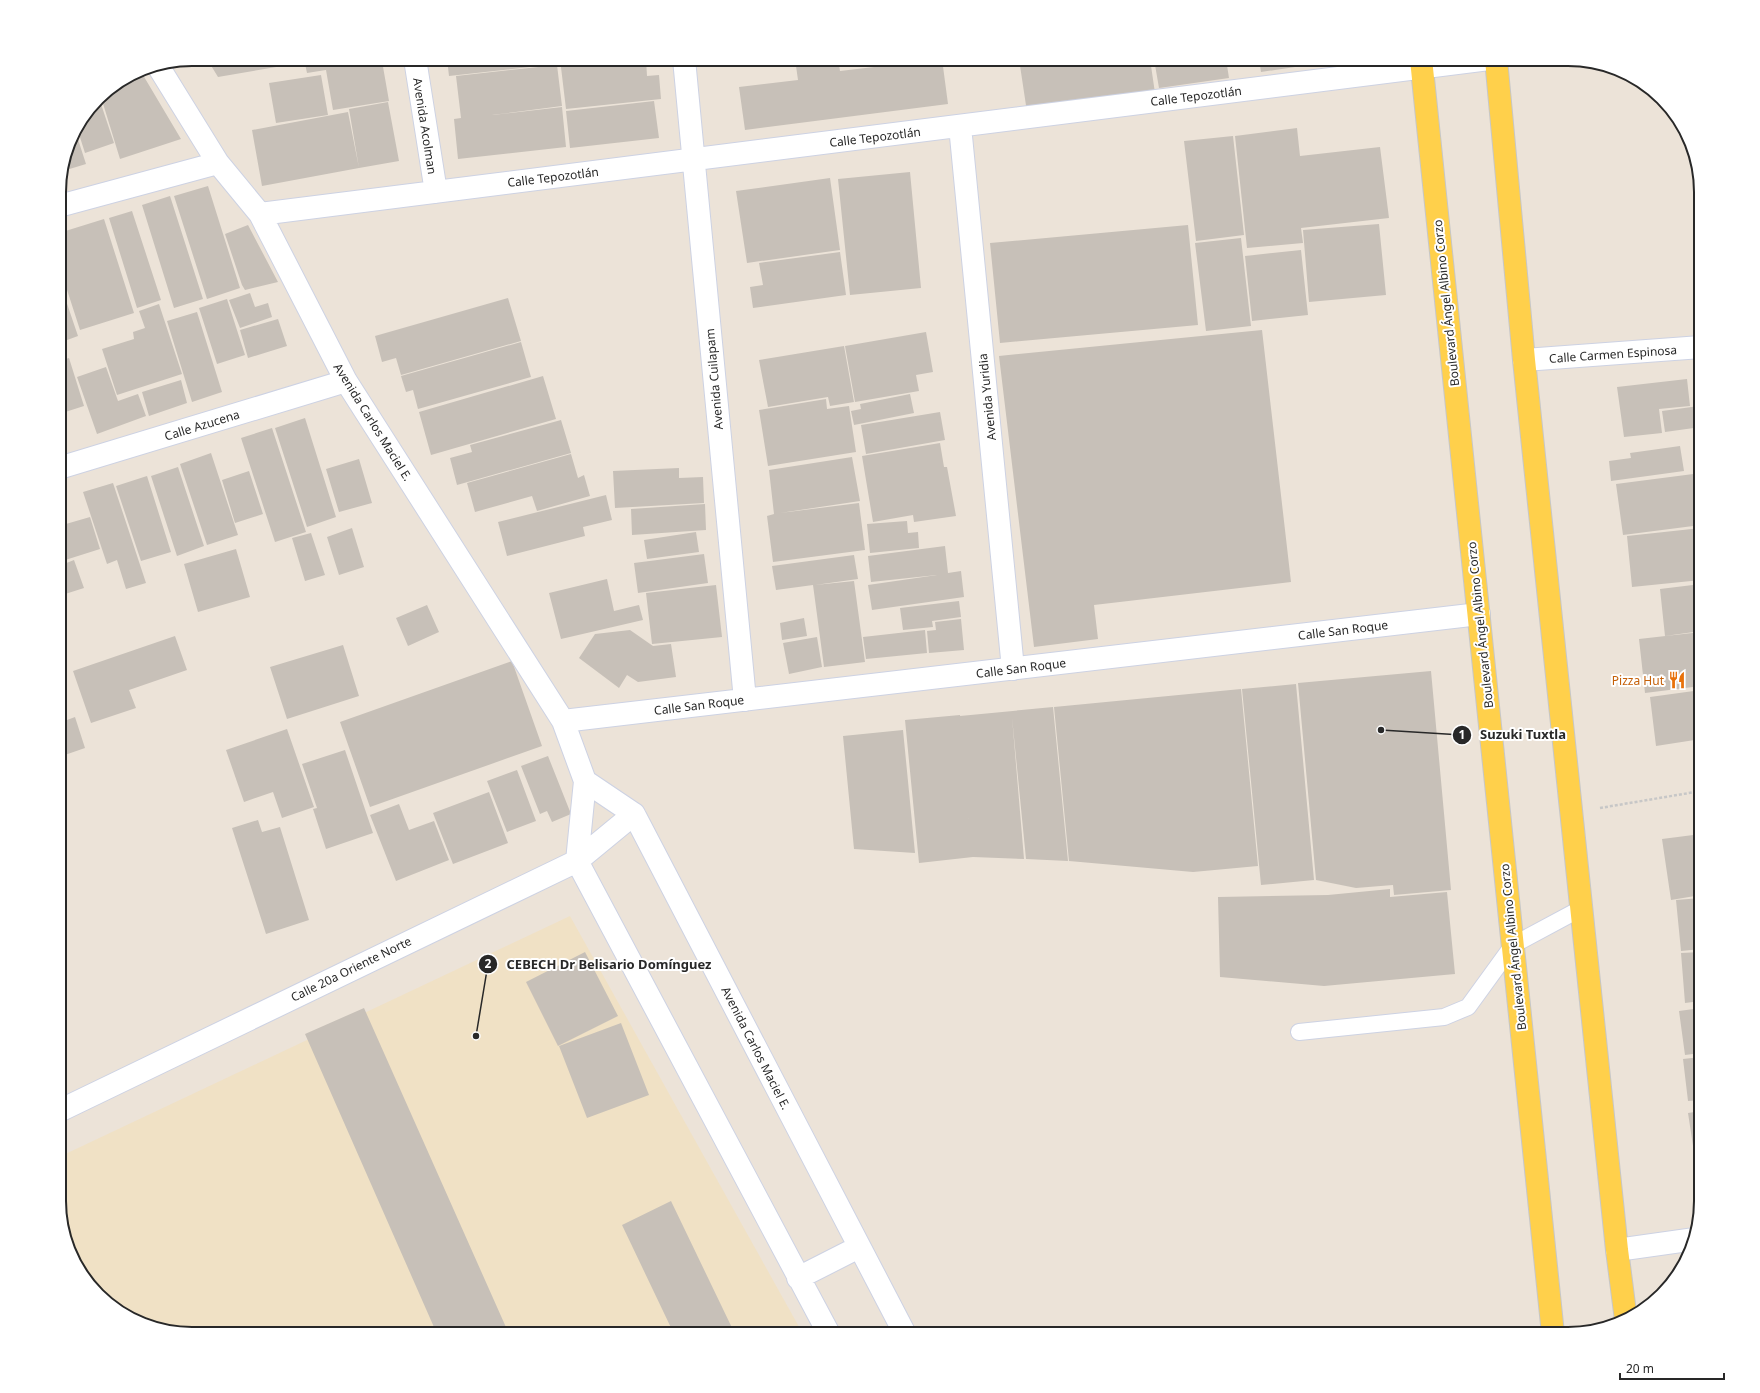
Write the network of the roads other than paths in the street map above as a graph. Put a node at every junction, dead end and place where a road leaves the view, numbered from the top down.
1 (416, 66) edge
2 (685, 66) edge
3 (1399, 66) edge
4 (1421, 66) edge
5 (1497, 66) edge
6 (161, 70) edge
7 (960, 126) junction
8 (693, 160) junction
9 (218, 163) junction
10 (436, 192) junction
11 (66, 204) edge
12 (260, 214) junction
13 (1694, 348) edge
14 (1524, 360) junction
15 (346, 381) junction
16 (66, 466) edge
17 (1479, 614) junction
18 (1013, 669) junction
19 (745, 700) junction
20 (563, 721) junction
21 (585, 781) junction
22 (634, 814) junction
23 (577, 861) junction
24 (1582, 908) junction
25 (1513, 945) junction
26 (1299, 1032) dead end
27 (66, 1108) edge
28 (1687, 1241) edge
29 (859, 1247) junction
30 (1617, 1250) junction
31 (798, 1278) junction
32 (1625, 1313) edge
33 (825, 1327) edge
34 (901, 1327) edge
35 (1552, 1327) edge

1 - 10 street, Avenida Acolman
2 - 8 street, Avenida Cuilapam
3 - 7 street, Calle Tepozotlán
4 - 17 main road, Boulevard Ángel Albino Corzo
5 - 14 main road
6 - 9 street, Avenida Carlos Maciel E.
7 - 8 street, Calle Tepozotlán
7 - 18 street, Avenida Yuridia
8 - 10 street, Calle Tepozotlán
8 - 19 street, Avenida Cuilapam
9 - 11 street
9 - 12 street, Avenida Carlos Maciel E.
10 - 12 street, Calle Tepozotlán
12 - 15 street, Avenida Carlos Maciel E.
13 - 14 street, Calle Carmen Espinosa
14 - 24 main road
15 - 16 street, Calle Azucena
15 - 20 street, Avenida Carlos Maciel E.
17 - 18 street, Calle San Roque
17 - 25 main road, Boulevard Ángel Albino Corzo
18 - 19 street, Calle San Roque
19 - 20 street, Calle San Roque
20 - 21 street, Avenida Carlos Maciel E.
21 - 22 street, Avenida Carlos Maciel E.
21 - 23 street, Avenida Carlos Maciel E.
22 - 23 street, Calle 20a Oriente Norte
22 - 29 street, Avenida Carlos Maciel E.
23 - 27 street, Calle 20a Oriente Norte
23 - 31 street
24 - 25 lane
24 - 30 main road
25 - 26 lane
25 - 35 main road, Boulevard Ángel Albino Corzo
28 - 30 street
29 - 31 street
29 - 34 street, Avenida Carlos Maciel E.
30 - 32 main road
31 - 33 street

